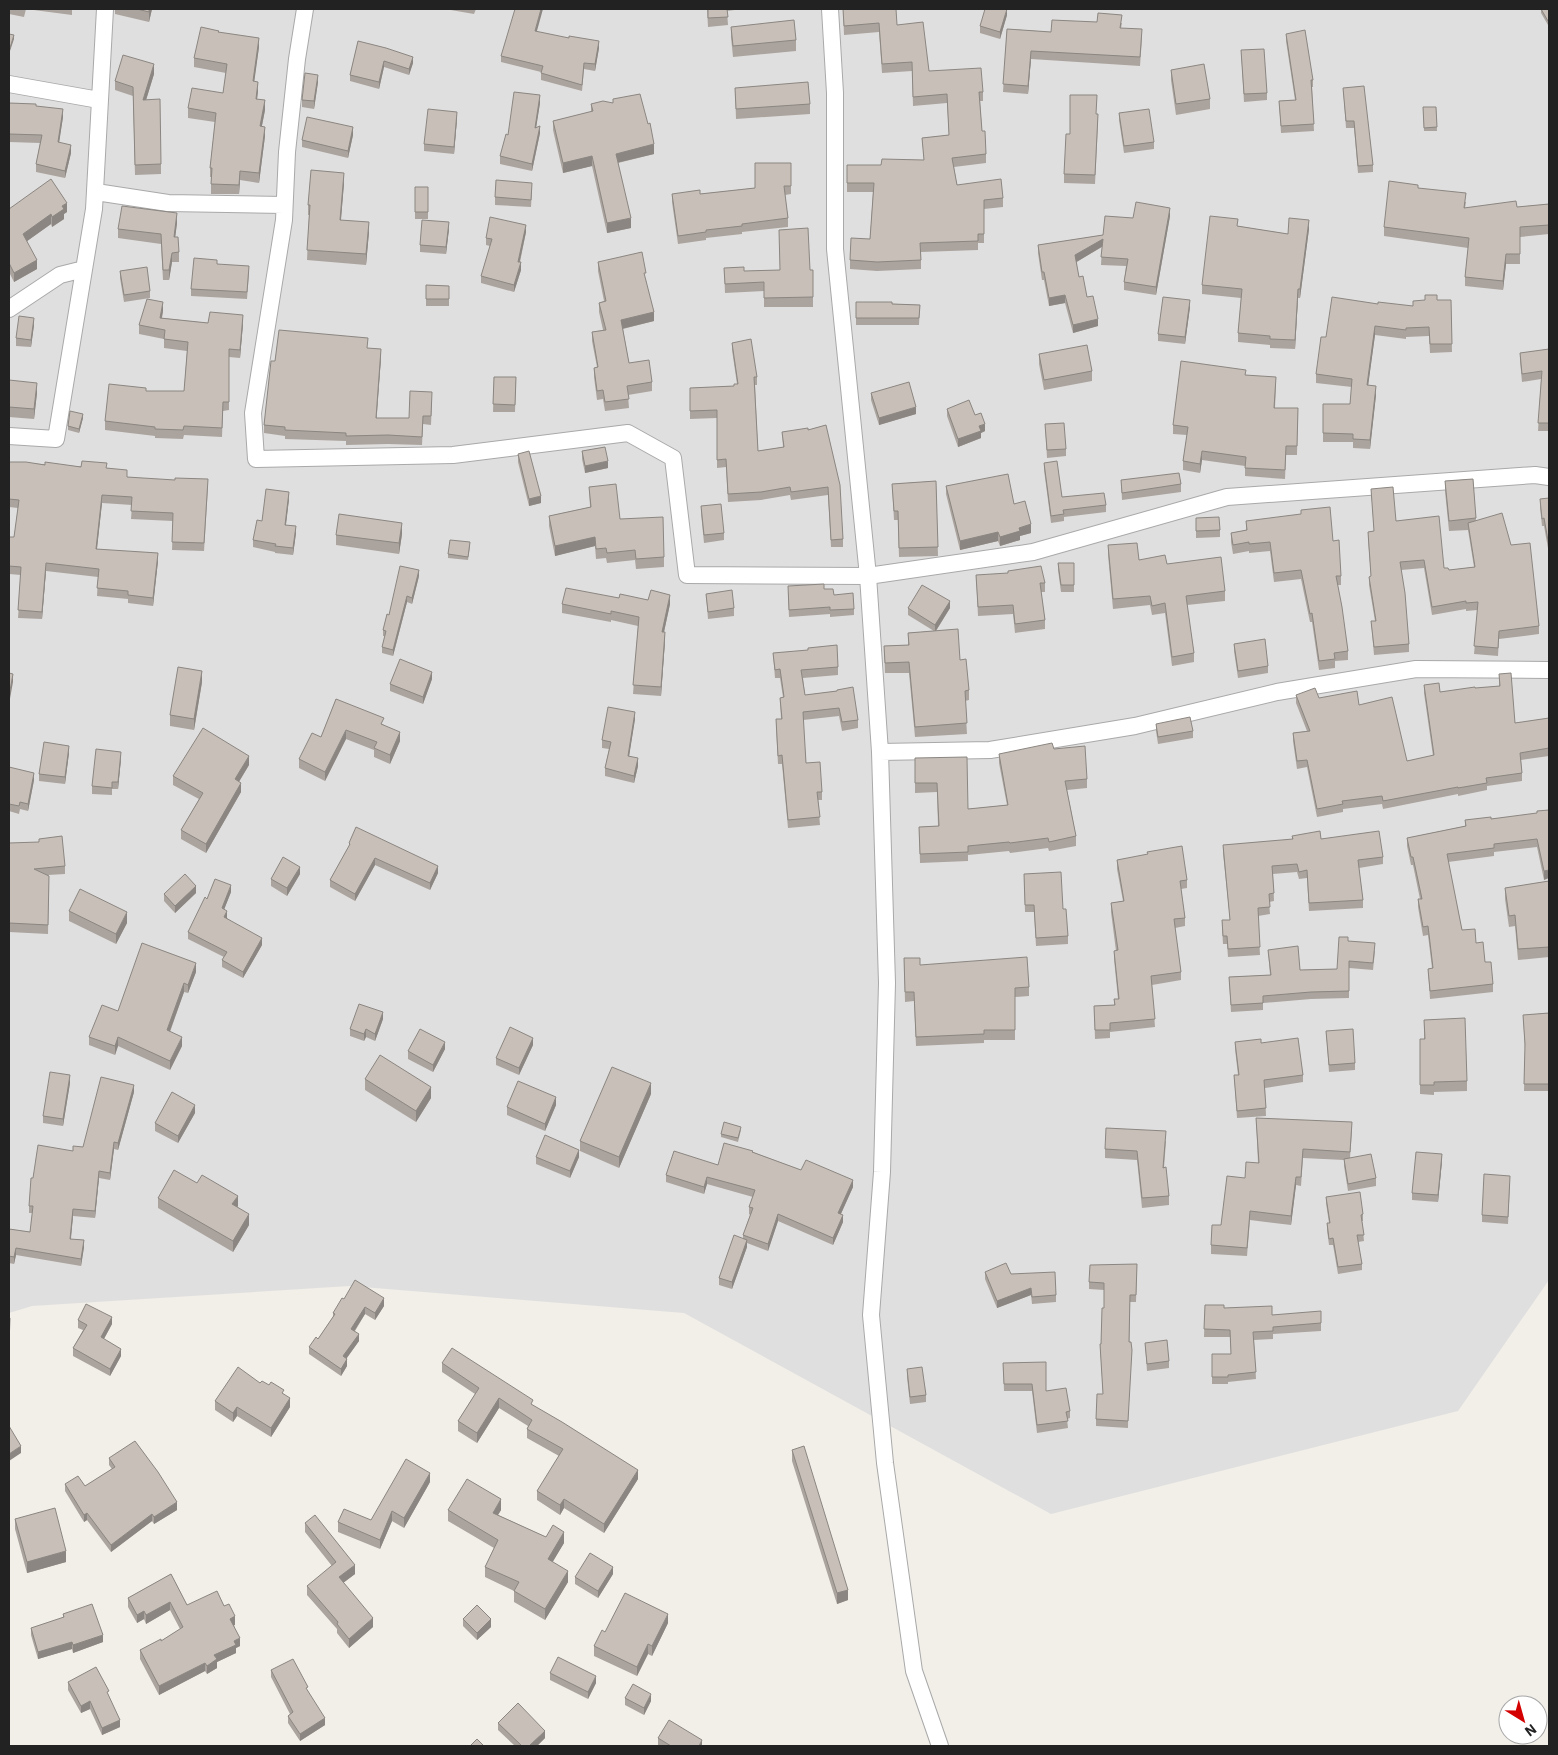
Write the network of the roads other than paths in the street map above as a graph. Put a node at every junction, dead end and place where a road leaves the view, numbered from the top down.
1 (105, 9) edge
2 (305, 9) edge
3 (830, 9) edge
4 (9, 84) edge
5 (99, 100) junction
6 (96, 192) junction
7 (284, 205) junction
8 (84, 270) junction
9 (9, 309) edge
10 (9, 436) edge
11 (1549, 476) edge
12 (868, 576) junction
13 (1549, 670) edge
14 (880, 752) junction
15 (940, 1746) edge

1 - 5 street
2 - 7 street
3 - 12 street
4 - 5 street
5 - 6 street
6 - 7 street
6 - 8 street
7 - 12 street
8 - 9 street
8 - 10 street
11 - 12 street
12 - 14 street
13 - 14 street
14 - 15 street

